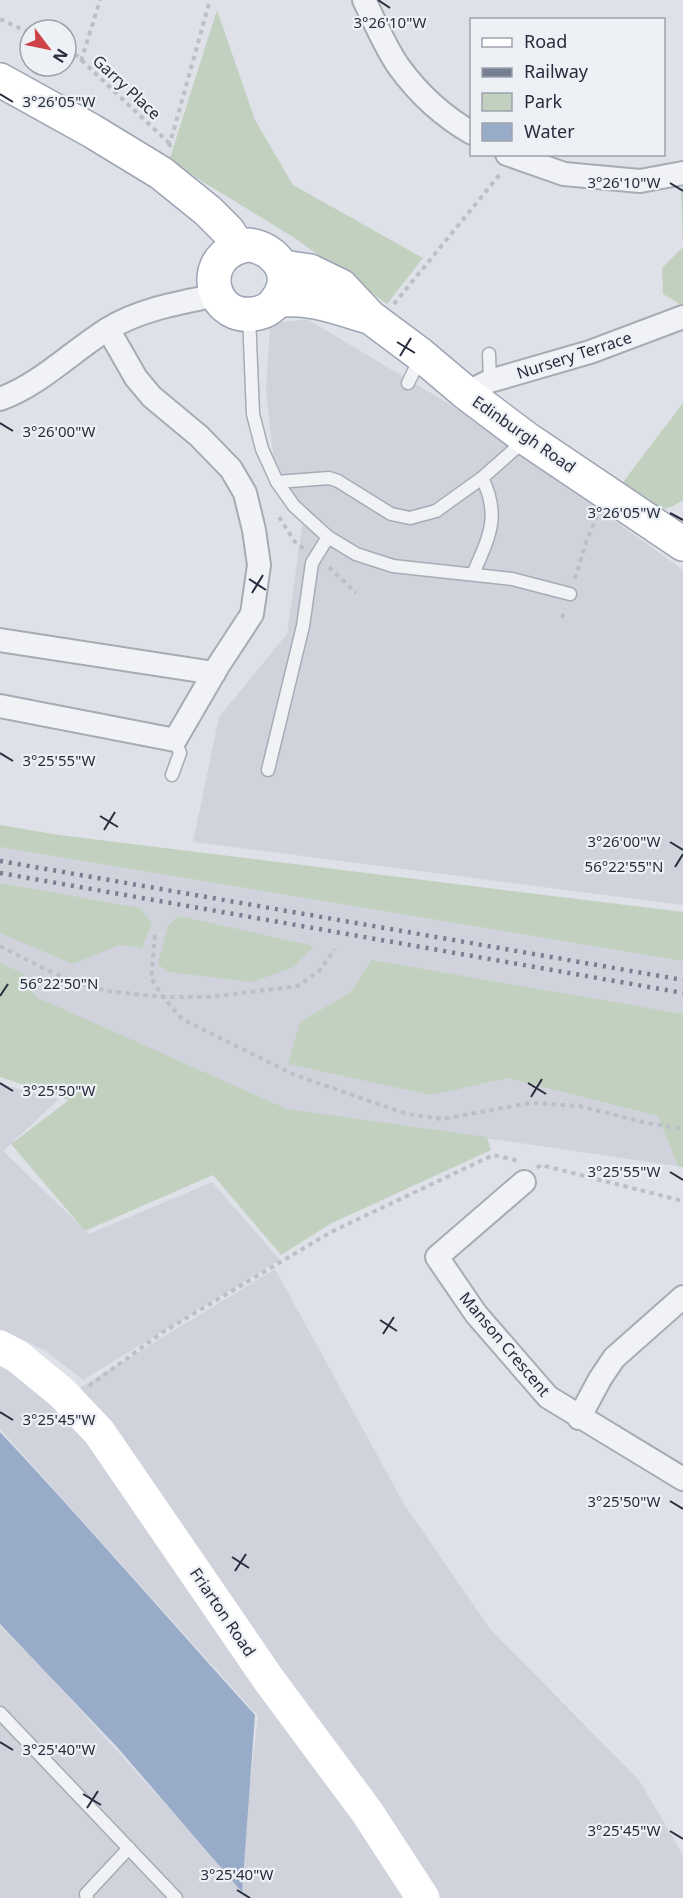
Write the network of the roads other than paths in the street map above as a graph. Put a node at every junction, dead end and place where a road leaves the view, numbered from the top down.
1 (364, 0) edge
2 (0, 80) edge
3 (470, 132) edge
4 (511, 156) edge
5 (683, 173) edge
6 (283, 267) junction
7 (224, 269) junction
8 (263, 308) junction
9 (683, 317) edge
10 (375, 320) junction
11 (108, 329) junction
12 (489, 354) dead end
13 (478, 387) junction
14 (0, 399) edge
15 (527, 439) junction
16 (482, 478) junction
17 (278, 482) junction
18 (328, 537) junction
19 (683, 544) edge
20 (473, 574) junction
21 (570, 594) road end
22 (0, 640) edge
23 (214, 673) junction
24 (0, 706) edge
25 (175, 740) junction
26 (268, 770) dead end
27 (172, 775) dead end
28 (526, 1169) road end
29 (683, 1297) edge
30 (0, 1347) edge
31 (579, 1418) junction
32 (683, 1479) edge
33 (0, 1713) edge
34 (129, 1848) junction
35 (87, 1898) edge
36 (176, 1898) edge
37 (423, 1898) edge

1 - 3 street
2 - 7 main road
4 - 5 street
6 - 7 main road
6 - 8 main road
6 - 10 main road, Edinburgh Road
7 - 8 main road
7 - 11 street
8 - 10 main road, Edinburgh Road
8 - 17 lane
9 - 13 street, Nursery Terrace
10 - 13 main road, Edinburgh Road
11 - 14 street
11 - 23 street
12 - 13 lane
13 - 15 main road, Edinburgh Road
15 - 16 lane
15 - 19 main road, Edinburgh Road
16 - 17 lane
16 - 20 lane
17 - 18 lane
18 - 20 lane
18 - 26 lane
20 - 21 lane
22 - 23 street
23 - 25 street
24 - 25 street
25 - 27 lane
28 - 31 street, Manson Crescent
29 - 31 street
30 - 37 main road, Friarton Road
31 - 32 street, Manson Crescent
33 - 34 lane
34 - 35 lane
34 - 36 lane

